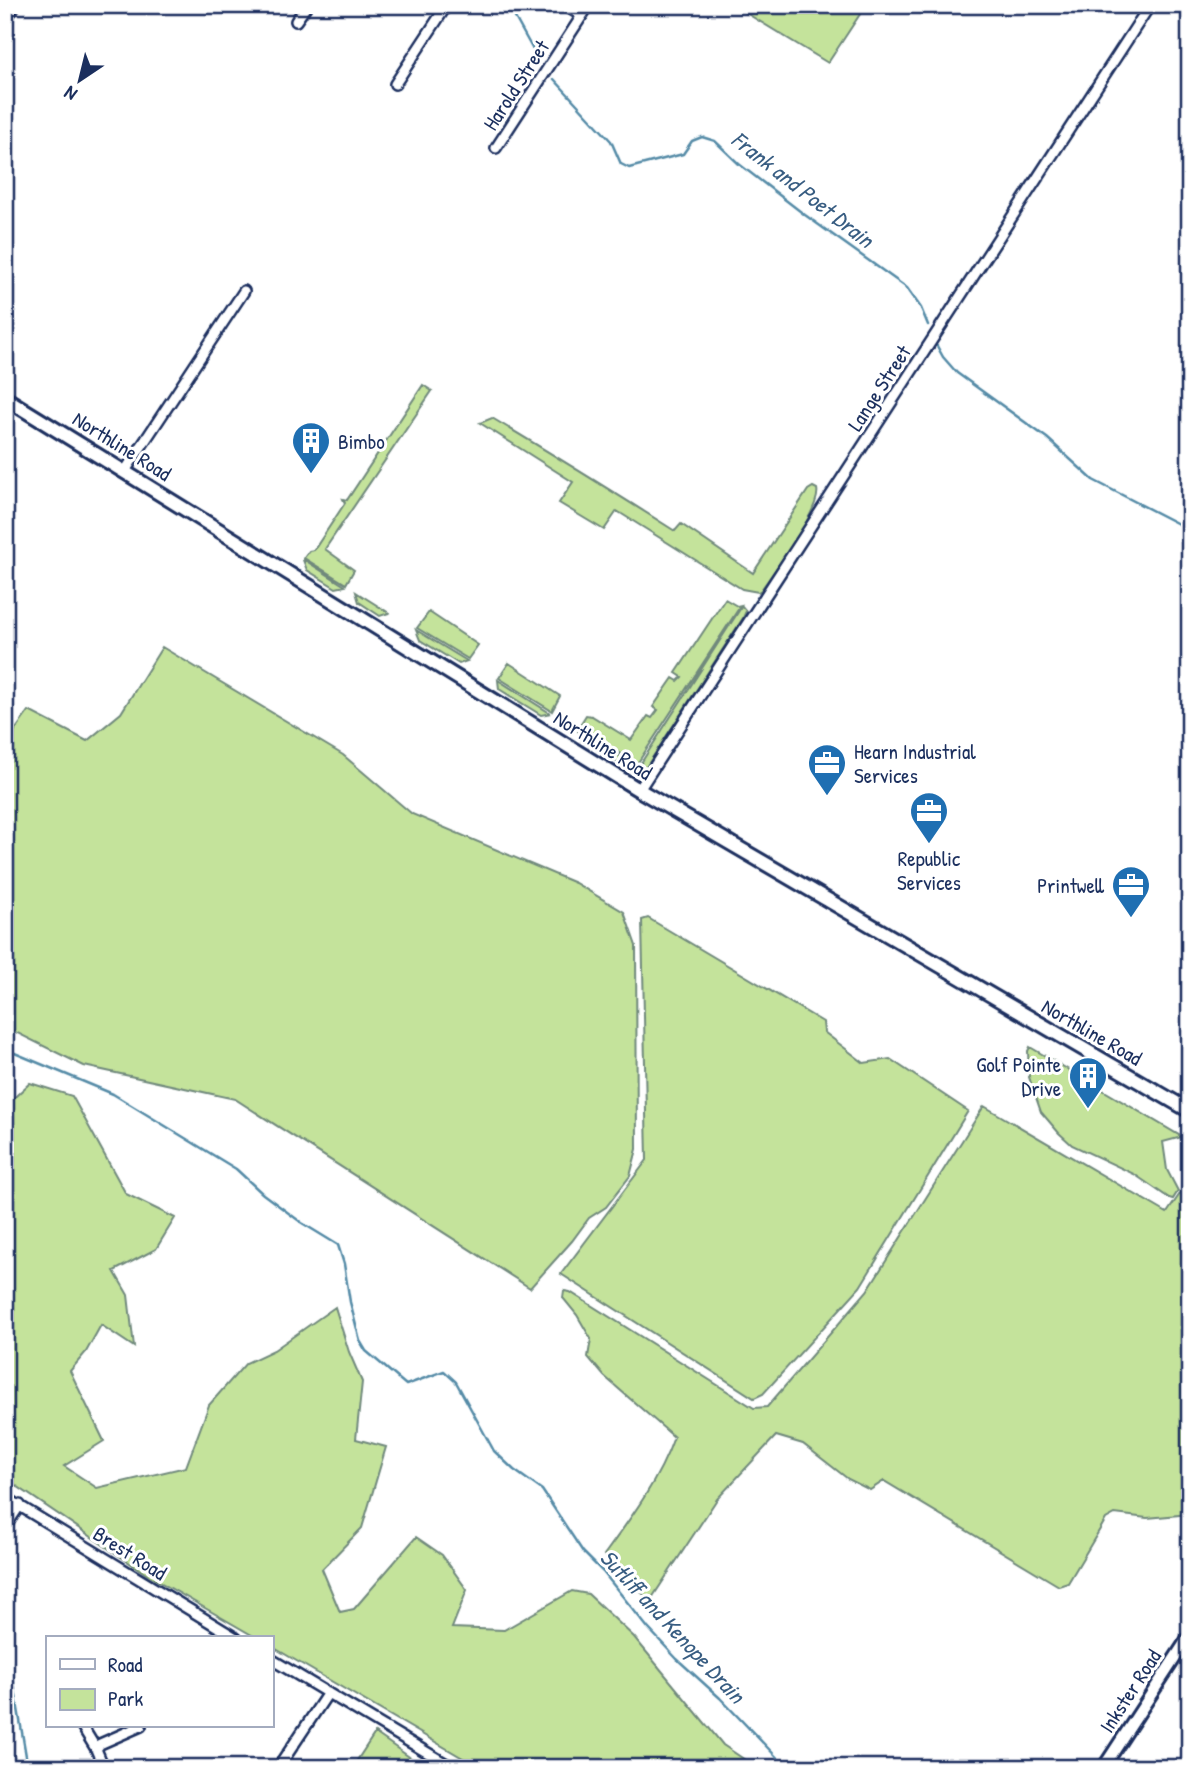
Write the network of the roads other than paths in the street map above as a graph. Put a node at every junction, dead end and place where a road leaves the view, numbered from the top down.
1 (14, 5) edge
2 (307, 5) edge
3 (447, 5) edge
4 (565, 5) edge
5 (589, 5) edge
6 (1150, 5) edge
7 (582, 16) junction
8 (5, 19) edge
9 (296, 21) dead end
10 (395, 83) dead end
11 (496, 148) dead end
12 (244, 291) dead end
13 (5, 398) edge
14 (125, 471) junction
15 (639, 790) junction
16 (1190, 1111) edge
17 (5, 1497) edge
18 (20, 1505) junction
19 (5, 1527) edge
20 (221, 1634) edge
21 (1190, 1636) edge
22 (273, 1661) edge
23 (328, 1693) junction
24 (83, 1728) edge
25 (108, 1728) edge
26 (136, 1728) edge
27 (113, 1737) junction
28 (96, 1749) junction
29 (104, 1768) edge
30 (278, 1768) edge
31 (453, 1768) edge
32 (1102, 1768) edge

1 - 8 street
2 - 9 street
3 - 10 street
4 - 7 street
5 - 7 street, Harold Street
6 - 15 street, Lange Street
7 - 11 street, Harold Street
12 - 14 street
13 - 14 main road, Northline Road
14 - 15 main road, Northline Road
15 - 16 main road, Northline Road
17 - 18 street, Brest Road
18 - 19 street
18 - 20 street, Brest Road
21 - 32 street, Inkster Road
22 - 23 street
23 - 30 street
23 - 31 street
24 - 28 street
25 - 27 street
26 - 27 street
27 - 28 street
28 - 29 street

